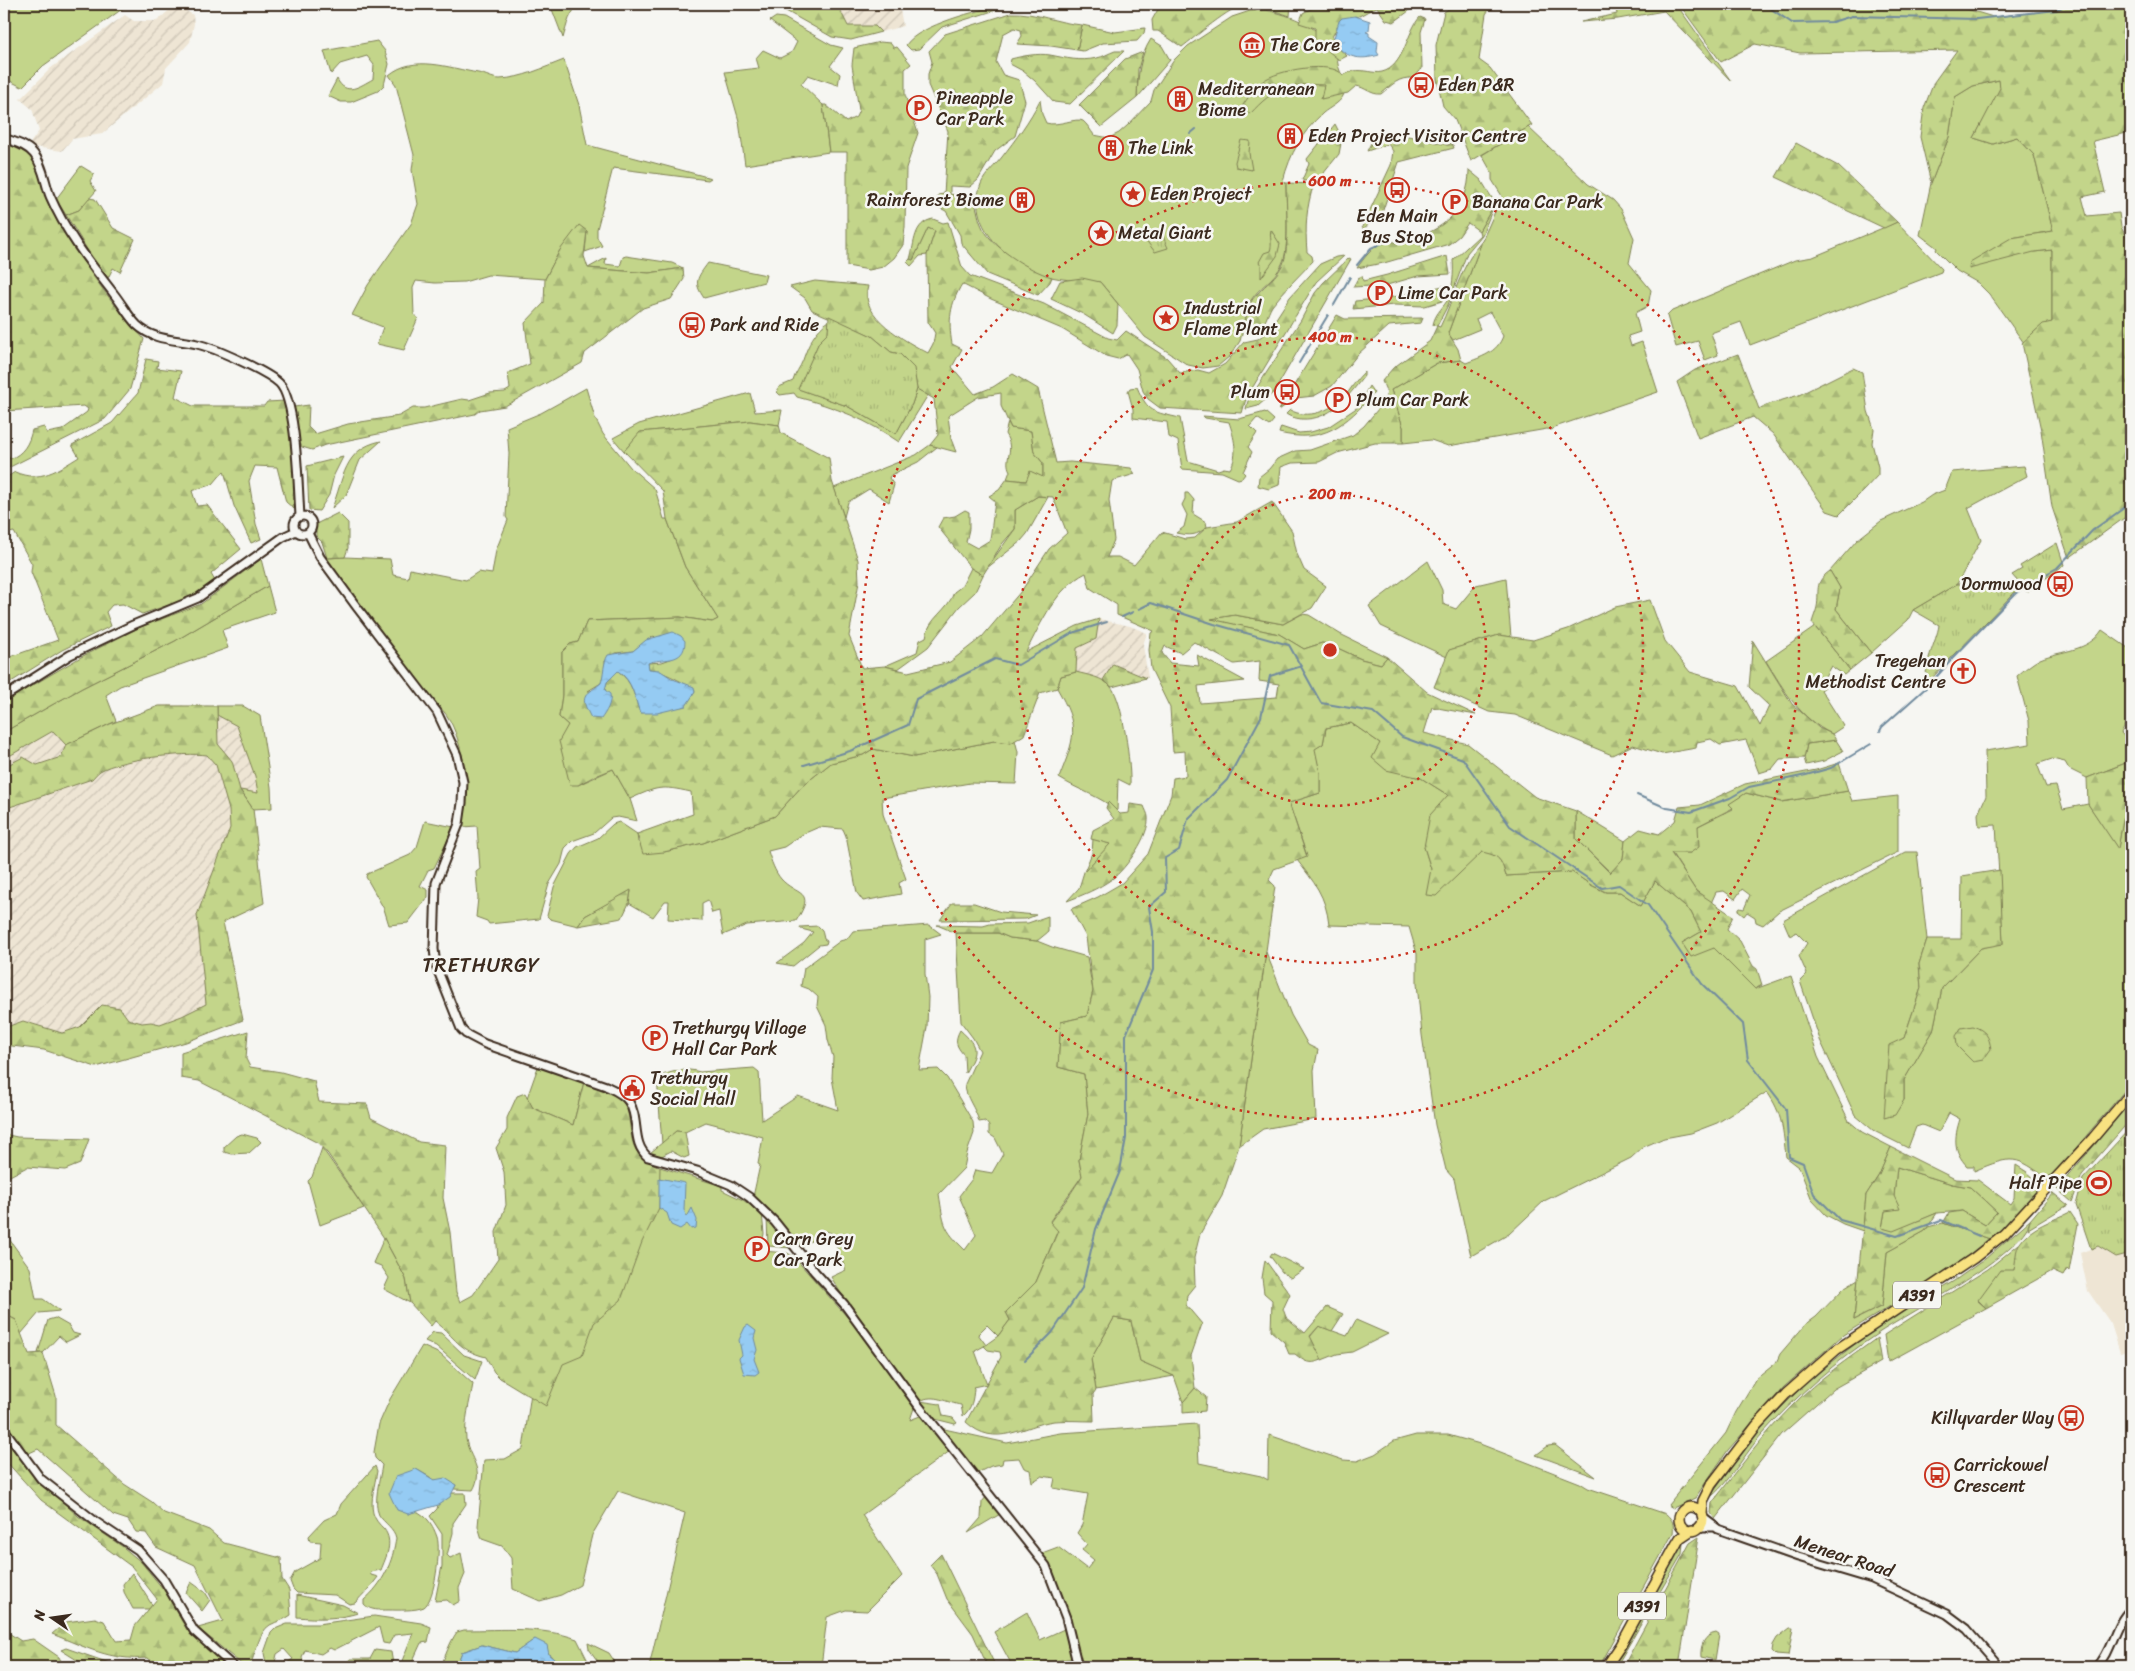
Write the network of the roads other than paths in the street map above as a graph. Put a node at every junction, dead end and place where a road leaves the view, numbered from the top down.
1 (4, 138) edge
2 (300, 516) junction
3 (296, 531) junction
4 (308, 533) junction
5 (4, 696) edge
6 (2131, 1093) edge
7 (4, 1429) edge
8 (1704, 1496) junction
9 (1688, 1508) junction
10 (1702, 1516) junction
11 (1680, 1524) junction
12 (1714, 1527) junction
13 (1695, 1529) junction
14 (1677, 1543) junction
15 (2131, 1609) edge
16 (234, 1667) edge
17 (1078, 1667) edge
18 (1606, 1667) edge
19 (2000, 1667) edge
20 (2097, 1667) edge

1 - 2 street
2 - 3 street
2 - 4 street
3 - 4 street
3 - 5 street
4 - 17 street
6 - 8 highway, A391
7 - 16 street
8 - 9 highway, A391
8 - 10 highway
9 - 10 highway
9 - 11 highway
10 - 12 street, Menear Road
10 - 13 highway
11 - 13 highway
11 - 14 highway, A391
12 - 13 street, Menear Road
12 - 19 street, Menear Road
13 - 14 highway, A391
14 - 18 highway, A391
15 - 20 street

